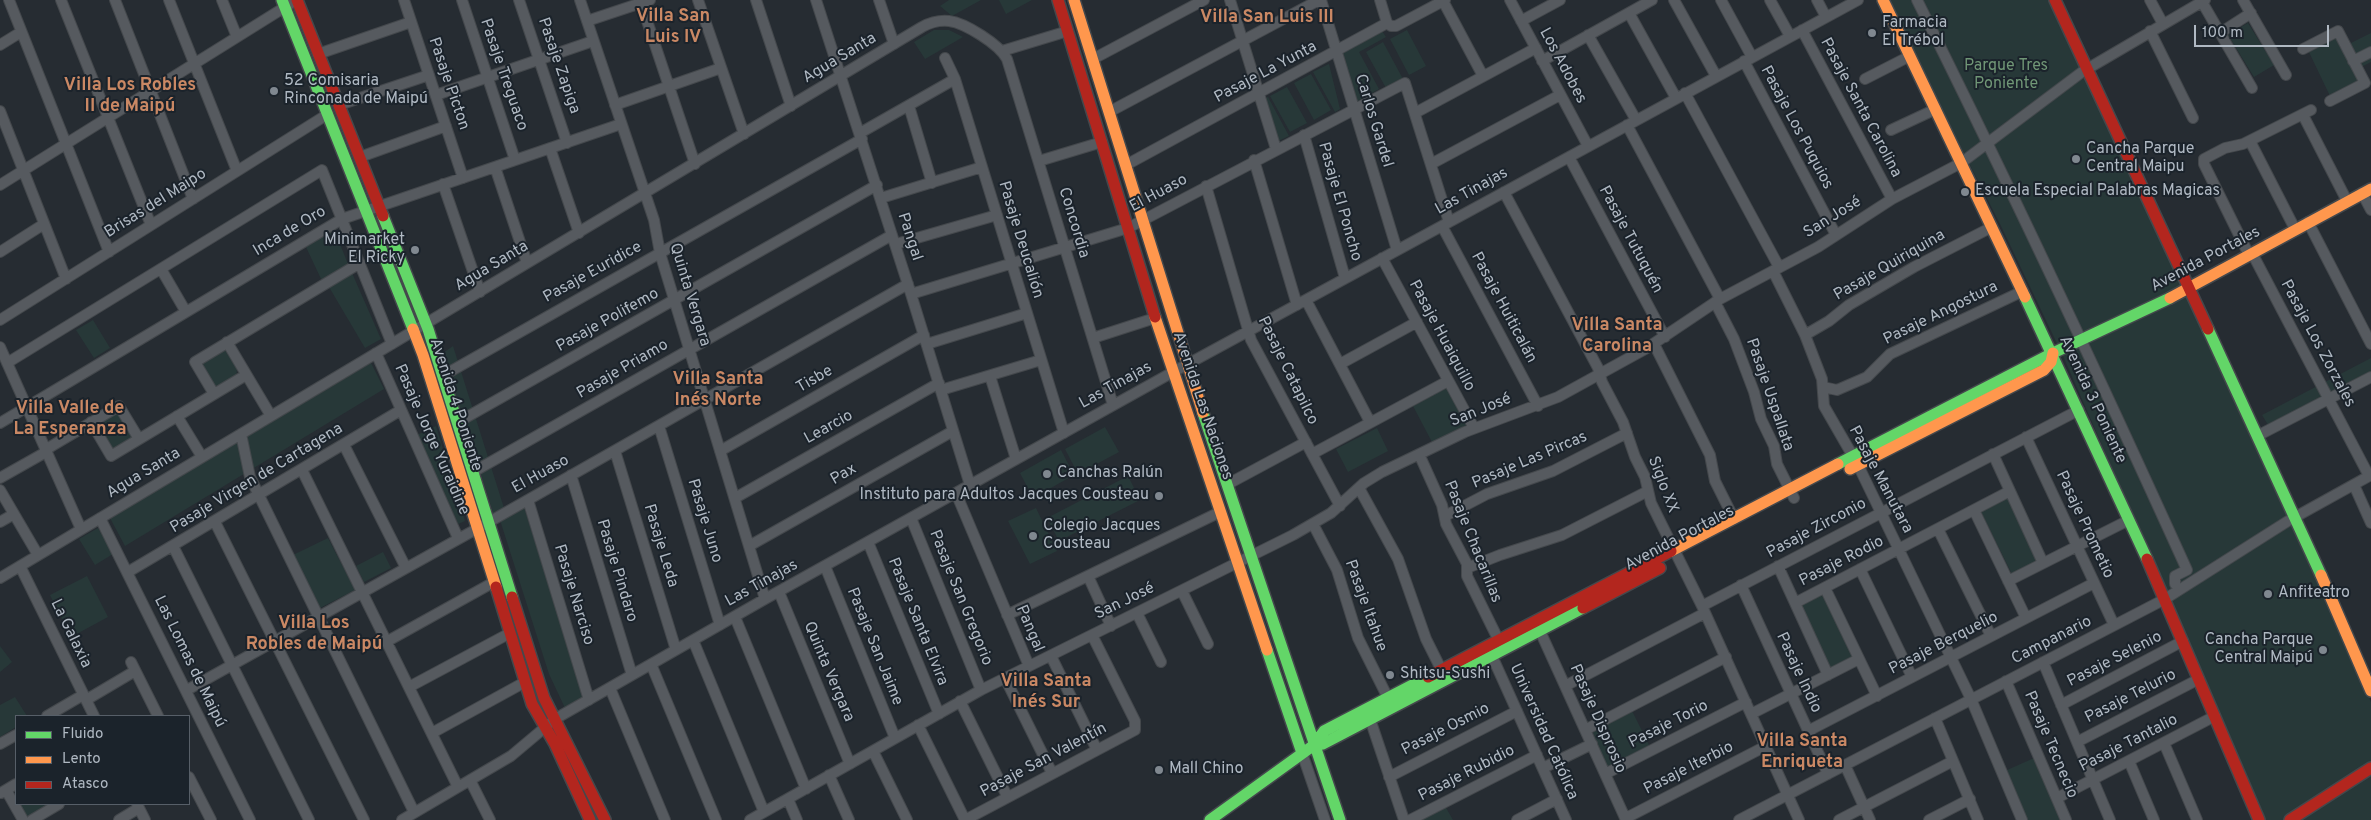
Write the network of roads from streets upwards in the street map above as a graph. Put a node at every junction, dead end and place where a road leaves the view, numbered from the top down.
1 (8, 0) edge
2 (61, 0) edge
3 (115, 0) edge
4 (169, 0) edge
5 (222, 0) edge
6 (298, 0) edge
7 (404, 0) edge
8 (462, 0) edge
9 (519, 0) edge
10 (580, 0) edge
11 (698, 0) edge
12 (756, 0) edge
13 (816, 0) edge
14 (879, 0) edge
15 (1058, 0) edge
16 (1074, 0) edge
17 (1204, 0) edge
18 (1230, 0) edge
19 (1320, 0) edge
20 (1380, 0) edge
21 (1510, 0) edge
22 (1560, 0) edge
23 (1652, 0) edge
24 (1674, 0) edge
25 (1721, 0) edge
26 (1770, 0) edge
27 (1817, 0) edge
28 (1858, 0) edge
29 (1883, 0) edge
30 (1917, 0) edge
31 (2055, 0) edge
32 (2150, 0) edge
33 (2243, 0) edge
34 (1444, 1) edge
35 (2204, 1) edge
36 (645, 2) edge
37 (284, 3) edge
38 (1628, 13) junction
39 (2251, 13) junction
40 (1826, 17) junction
41 (587, 21) junction
42 (1521, 21) junction
43 (411, 22) junction
44 (1387, 23) junction
45 (2162, 24) junction
46 (1802, 30) junction
47 (1068, 31) junction
48 (2150, 31) junction
49 (21, 32) junction
50 (2220, 32) junction
51 (1588, 35) junction
52 (1790, 36) junction
53 (237, 37) junction
54 (593, 41) junction
55 (1243, 41) junction
56 (894, 44) junction
57 (0, 45) edge
58 (1536, 48) junction
59 (2303, 49) dead end
60 (1336, 50) junction
61 (1002, 51) junction
62 (2371, 52) edge
63 (318, 54) junction
64 (1910, 56) junction
65 (945, 58) dead end
66 (1093, 59) junction
67 (1748, 59) junction
68 (539, 60) junction
69 (2353, 60) junction
70 (1542, 61) junction
71 (194, 64) junction
72 (721, 68) junction
73 (2088, 68) junction
74 (429, 75) junction
75 (2286, 75) dead end
76 (841, 76) junction
77 (1483, 76) junction
78 (1716, 76) junction
79 (488, 77) junction
80 (955, 79) junction
81 (1865, 79) dead end
82 (330, 82) junction
83 (1405, 83) joint
84 (669, 86) junction
85 (317, 87) junction
86 (2252, 88) dead end
87 (151, 91) junction
88 (1259, 94) junction
89 (436, 95) junction
90 (1560, 95) junction
91 (1681, 96) junction
92 (2330, 101) dead end
93 (615, 105) junction
94 (339, 106) junction
95 (791, 106) junction
96 (909, 106) junction
97 (1354, 108) junction
98 (1936, 109) junction
99 (0, 111) edge
100 (1110, 112) junction
101 (1415, 112) junction
102 (328, 114) junction
103 (108, 118) junction
104 (2193, 118) dead end
105 (1631, 123) junction
106 (621, 124) junction
107 (446, 126) junction
108 (1891, 130) dead end
109 (744, 134) junction
110 (1304, 134) junction
111 (861, 136) junction
112 (2250, 141) junction
113 (567, 142) junction
114 (1102, 142) junction
115 (1989, 143) junction
116 (66, 144) junction
117 (1588, 146) junction
118 (550, 148) junction
119 (1276, 149) junction
120 (360, 156) junction
121 (1569, 157) junction
122 (515, 160) junction
123 (1254, 160) junction
124 (1039, 161) junction
125 (1961, 163) junction
126 (695, 164) junction
127 (1431, 164) junction
128 (1126, 165) junction
129 (495, 167) junction
130 (982, 167) junction
131 (24, 171) junction
132 (237, 171) junction
133 (463, 178) junction
134 (932, 182) junction
135 (443, 184) junction
136 (0, 185) edge
137 (876, 185) junction
138 (1206, 186) junction
139 (2367, 191) edge
140 (1504, 192) junction
141 (645, 194) junction
142 (881, 198) junction
143 (193, 199) junction
144 (1892, 199) junction
145 (2347, 201) junction
146 (379, 206) junction
147 (366, 210) junction
148 (2371, 210) edge
149 (997, 214) junction
150 (342, 218) junction
151 (1142, 220) junction
152 (2308, 222) junction
153 (44, 224) junction
154 (1446, 224) junction
155 (151, 225) junction
156 (1992, 226) junction
157 (1128, 228) junction
158 (2295, 230) junction
159 (579, 233) junction
160 (1836, 235) junction
161 (894, 240) junction
162 (1065, 248) junction
163 (1397, 250) junction
164 (0, 252) edge
165 (109, 252) junction
166 (660, 253) junction
167 (2250, 254) junction
168 (1382, 258) junction
169 (360, 263) junction
170 (527, 263) junction
171 (1012, 264) junction
172 (161, 269) junction
173 (1776, 269) junction
174 (1345, 278) junction
175 (66, 279) junction
176 (2190, 287) junction
177 (910, 289) junction
178 (2023, 291) junction
179 (480, 292) junction
180 (675, 301) junction
181 (1718, 301) junction
182 (1301, 302) junction
183 (186, 312) junction
184 (1027, 313) junction
185 (1155, 318) junction
186 (0, 320) edge
187 (1417, 322) junction
188 (426, 324) junction
189 (414, 331) junction
190 (1248, 331) junction
191 (1805, 335) junction
192 (1665, 337) junction
193 (1093, 338) junction
194 (925, 339) junction
195 (2082, 339) junction
196 (227, 342) junction
197 (392, 344) junction
198 (1654, 344) junction
199 (2371, 344) edge
200 (0, 347) edge
201 (690, 350) junction
202 (376, 353) junction
203 (2053, 353) junction
204 (1042, 360) junction
205 (7, 363) junction
206 (1187, 364) junction
207 (1340, 364) junction
208 (1173, 372) junction
209 (246, 374) junction
210 (444, 374) junction
211 (1600, 374) junction
212 (990, 376) junction
213 (2371, 377) edge
214 (1448, 381) junction
215 (940, 387) junction
216 (1823, 388) junction
217 (214, 394) junction
218 (2329, 399) junction
219 (705, 400) junction
220 (1113, 405) junction
221 (1538, 406) junction
222 (26, 408) junction
223 (401, 410) junction
224 (2078, 410) junction
225 (177, 416) junction
226 (271, 416) junction
227 (91, 422) junction
228 (458, 422) junction
229 (1370, 422) junction
230 (0, 424) edge
231 (659, 426) junction
232 (1474, 428) junction
233 (954, 431) junction
234 (1064, 433) junction
235 (1627, 433) junction
236 (241, 434) junction
237 (2259, 435) junction
238 (2026, 437) junction
239 (139, 439) junction
240 (1306, 442) junction
241 (344, 445) junction
242 (45, 451) junction
243 (615, 451) junction
244 (720, 451) junction
245 (1312, 454) junction
246 (1418, 454) junction
247 (1992, 454) junction
248 (202, 457) junction
249 (1016, 459) junction
250 (1855, 461) junction
251 (302, 470) junction
252 (473, 472) junction
253 (571, 475) junction
254 (2370, 476) edge
255 (0, 478) edge
256 (1228, 484) junction
257 (970, 485) junction
258 (2354, 485) junction
259 (1359, 488) junction
260 (0, 490) edge
261 (1648, 491) junction
262 (2010, 491) junction
263 (956, 493) junction
264 (1792, 494) junction
265 (259, 495) junction
266 (735, 498) junction
267 (528, 500) junction
268 (1340, 506) junction
269 (1974, 510) junction
270 (1220, 512) junction
271 (1881, 512) junction
272 (14, 514) junction
273 (1445, 516) junction
274 (2296, 516) junction
275 (100, 518) junction
276 (911, 518) junction
277 (1734, 519) junction
278 (2129, 520) junction
279 (0, 522) edge
280 (215, 522) junction
281 (489, 522) junction
282 (2371, 523) edge
283 (1313, 524) junction
284 (477, 528) junction
285 (1938, 528) junction
286 (81, 529) junction
287 (458, 538) junction
288 (868, 542) junction
289 (173, 546) junction
290 (749, 546) junction
291 (2077, 546) junction
292 (1899, 549) junction
293 (1677, 554) junction
294 (38, 555) junction
295 (1252, 556) junction
296 (1238, 563) junction
297 (2043, 563) junction
298 (20, 566) junction
299 (825, 566) junction
300 (1778, 566) junction
301 (406, 568) junction
302 (1467, 568) junction
303 (1860, 569) junction
304 (128, 572) junction
305 (1088, 576) junction
306 (0, 578) edge
307 (2008, 581) junction
308 (494, 582) junction
309 (2094, 583) junction
310 (2175, 584) dead end
311 (1742, 585) junction
312 (1825, 588) junction
313 (1182, 591) junction
314 (362, 592) junction
315 (779, 592) junction
316 (765, 599) junction
317 (2165, 599) junction
318 (1795, 603) junction
319 (1704, 609) junction
320 (1137, 613) junction
321 (735, 616) junction
322 (1007, 616) junction
323 (318, 617) junction
324 (2026, 618) junction
325 (720, 625) junction
326 (1111, 626) junction
327 (2114, 626) junction
328 (1540, 631) junction
329 (510, 633) junction
330 (1092, 635) junction
331 (1991, 636) junction
332 (693, 640) junction
333 (275, 641) junction
334 (1499, 641) junction
335 (386, 642) junction
336 (2183, 642) junction
337 (1208, 644) dead end
338 (676, 650) junction
339 (1051, 656) junction
340 (1492, 656) junction
341 (1951, 657) junction
342 (1726, 658) junction
343 (1859, 659) junction
344 (1161, 662) dead end
345 (2043, 662) junction
346 (651, 664) junction
347 (232, 665) junction
348 (1029, 666) junction
349 (1442, 671) junction
350 (632, 675) junction
351 (1828, 675) junction
352 (1005, 678) junction
353 (1912, 678) junction
354 (2200, 679) junction
355 (2006, 681) junction
356 (525, 682) junction
357 (1565, 686) junction
358 (409, 688) junction
359 (610, 688) junction
360 (187, 690) junction
361 (982, 690) junction
362 (2371, 691) edge
363 (1791, 694) junction
364 (1877, 696) junction
365 (85, 698) junction
366 (1388, 698) junction
367 (589, 700) junction
368 (1971, 700) junction
369 (960, 702) junction
370 (1746, 702) junction
371 (2061, 705) junction
372 (1517, 711) junction
373 (939, 714) junction
374 (1751, 714) junction
375 (49, 715) edge
376 (94, 715) edge
377 (157, 715) edge
378 (2216, 716) junction
379 (1935, 718) junction
380 (555, 719) junction
381 (1370, 719) junction
382 (918, 725) junction
383 (545, 726) junction
384 (1585, 730) junction
385 (1808, 731) junction
386 (432, 733) junction
387 (15, 736) edge
388 (895, 738) junction
389 (2077, 742) junction
390 (2164, 743) junction
391 (0, 744) edge
392 (1592, 744) junction
393 (1314, 745) junction
394 (1766, 746) junction
395 (1097, 750) junction
396 (873, 751) junction
397 (1302, 753) junction
398 (1537, 755) junction
399 (1953, 761) junction
400 (2129, 761) junction
401 (850, 764) junction
402 (1845, 765) junction
403 (1543, 768) junction
404 (2371, 768) edge
405 (1052, 773) junction
406 (1606, 774) junction
407 (1828, 774) junction
408 (829, 776) junction
409 (1389, 776) junction
410 (190, 779) edge
411 (470, 780) junction
412 (2093, 780) junction
413 (15, 785) edge
414 (458, 787) junction
415 (806, 789) junction
416 (3, 792) edge
417 (1788, 794) junction
418 (1007, 796) junction
419 (2057, 798) junction
420 (788, 799) junction
421 (1557, 799) junction
422 (1970, 799) junction
423 (57, 805) edge
424 (138, 806) edge
425 (1864, 808) junction
426 (414, 812) junction
427 (764, 812) junction
428 (1626, 819) edge
429 (2020, 819) edge
430 (23, 820) edge
431 (32, 820) edge
432 (119, 820) edge
433 (145, 820) edge
434 (211, 820) edge
435 (250, 820) edge
436 (309, 820) edge
437 (364, 820) edge
438 (402, 820) edge
439 (490, 820) edge
440 (590, 820) edge
441 (605, 820) edge
442 (665, 820) edge
443 (716, 820) edge
444 (750, 820) edge
445 (797, 820) edge
446 (849, 820) edge
447 (907, 820) edge
448 (965, 820) edge
449 (1210, 820) edge
450 (1325, 820) edge
451 (1340, 820) edge
452 (1404, 820) edge
453 (1410, 820) edge
454 (1517, 820) edge
455 (1566, 820) edge
456 (1739, 820) edge
457 (1799, 820) edge
458 (1840, 820) edge
459 (1870, 820) edge
460 (1929, 820) edge
461 (1978, 820) edge
462 (2066, 820) edge
463 (2110, 820) edge
464 (2154, 820) edge
465 (2197, 820) edge
466 (2259, 820) edge
467 (2290, 820) edge

1 - 49 street
2 - 103 street
3 - 87 street
4 - 71 street
5 - 53 street
6 - 37 street
6 - 63 street, Avenida 4 Poniente
7 - 43 street, Pasaje Picton
8 - 79 street, Pasaje Treguaco
9 - 68 street, Pasaje Zapiga
10 - 41 street, Quinta Vergara
11 - 72 street
12 - 95 street
13 - 76 street, Pangal
14 - 56 street
15 - 47 street, Avenida Las Naciones
16 - 66 street, Avenida Las Naciones
17 - 66 street
18 - 55 street
19 - 55 street
19 - 60 street, Carlos Gardel
20 - 44 street
21 - 42 street, Los Adobes
22 - 42 street
23 - 38 street
24 - 78 street
25 - 67 street, Pasaje Los Puquios
26 - 52 street
27 - 40 street
28 - 40 street, Las Tinajas
29 - 64 street, Avenida 3 Poniente
30 - 115 street
31 - 73 street
32 - 45 street
33 - 39 street
34 - 44 street, Pasaje La Yunta
34 - 77 street
35 - 45 street, San José
35 - 50 street
36 - 41 street
36 - 84 street
37 - 53 street
37 - 85 street, Avenida 4 Poniente
38 - 51 street
38 - 91 street, Pasaje Manutara
39 - 50 street
39 - 75 street
40 - 46 street, Las Tinajas
41 - 54 street, Quinta Vergara
42 - 58 street, Los Adobes
43 - 63 street
43 - 74 street, Pasaje Picton
44 - 60 street, Pasaje La Yunta
45 - 48 street, San José
46 - 52 street, Las Tinajas
46 - 144 street, Pasaje Santa Carolina
47 - 61 street
47 - 114 street, Avenida Las Naciones
48 - 73 street, San José
48 - 104 street
49 - 57 street
49 - 116 street
50 - 86 street
51 - 70 street
51 - 105 street, Pasaje Uspallata
52 - 67 street, Las Tinajas
53 - 71 street
54 - 68 street
54 - 93 street, Quinta Vergara
55 - 88 street
55 - 100 street
56 - 61 street, Agua Santa
56 - 76 street, Agua Santa
58 - 70 street, Los Adobes
58 - 77 street
59 - 69 street
60 - 88 street, Pasaje La Yunta
60 - 97 street, Carlos Gardel
61 - 124 street, Concordia
62 - 69 street
63 - 82 street, Avenida 4 Poniente
64 - 81 street
64 - 98 street, Avenida 3 Poniente
65 - 80 street, Pasaje Deucalión
66 - 100 street, Avenida Las Naciones
67 - 78 street, Las Tinajas
67 - 160 street, Pasaje Los Puquios
68 - 79 street
68 - 113 street, Pasaje Zapiga
69 - 92 street
70 - 90 street, Los Adobes
71 - 87 street
71 - 132 street
72 - 84 street
72 - 109 street
73 - 115 street, San José
73 - 176 street
74 - 89 street, Pasaje Picton
74 - 94 street
76 - 95 street, Agua Santa
76 - 111 street, Pangal
77 - 101 street
78 - 91 street, Las Tinajas
79 - 89 street
79 - 122 street, Pasaje Treguaco
80 - 96 street, Pasaje Euridice
80 - 130 street, Pasaje Deucalión
82 - 85 street
82 - 94 street, Avenida 4 Poniente
83 - 97 street, El Huaso
83 - 101 street, Pasaje Huiticalán
84 - 93 street
84 - 126 street
85 - 102 street, Avenida 4 Poniente
87 - 103 street
87 - 143 street
88 - 119 street
88 - 128 street, Pasaje La Yunta
89 - 107 street, Pasaje Picton
90 - 117 street, Los Adobes
90 - 127 street
91 - 105 street, Las Tinajas
91 - 173 street, Pasaje Manutara
93 - 106 street, Quinta Vergara
94 - 120 street, Avenida 4 Poniente
95 - 109 street, Agua Santa
96 - 111 street, Pasaje Euridice
96 - 134 street
97 - 110 street, El Huaso
97 - 163 street, Carlos Gardel
98 - 108 street
98 - 125 street, Avenida 3 Poniente
99 - 131 street
100 - 128 street, Avenida Las Naciones
101 - 127 street, Pasaje Huiticalán
102 - 132 street, Brisas del Maipo
102 - 147 street, Avenida 4 Poniente
103 - 116 street
103 - 155 street
105 - 117 street, Las Tinajas
105 - 181 street, Pasaje Uspallata
106 - 113 street, Inca de Oro
106 - 141 street, Quinta Vergara
107 - 120 street
107 - 133 street, Pasaje Picton
109 - 126 street, Agua Santa
110 - 119 street, El Huaso
110 - 174 street, Pasaje El Poncho
111 - 137 street, Pangal
111 - 166 street, Pasaje Euridice
112 - 145 street
112 - 158 street
112 - 167 street, Pasaje Los Zorzales
113 - 118 street, Inca de Oro
114 - 124 street
114 - 157 street, Avenida Las Naciones
115 - 125 street, San José
115 - 195 street
116 - 131 street
116 - 165 street
117 - 121 street, Las Tinajas
118 - 122 street, Inca de Oro
118 - 159 street
119 - 123 street, El Huaso
120 - 146 street, Avenida 4 Poniente
121 - 140 street, Las Tinajas
121 - 192 street, Pasaje Tutuquén
122 - 129 street, Inca de Oro
123 - 138 street, El Huaso
123 - 182 street
124 - 162 street, Concordia
125 - 144 street, San José
125 - 156 street, Avenida 3 Poniente
126 - 141 street, Agua Santa
127 - 154 street, Pasaje Huiticalán
128 - 151 street, Avenida Las Naciones
129 - 133 street, Inca de Oro
129 - 170 street
130 - 134 street
130 - 149 street, Pasaje Deucalión
131 - 136 street
131 - 153 street
132 - 143 street, Brisas del Maipo
133 - 135 street, Inca de Oro
134 - 142 street
135 - 146 street, Inca de Oro
135 - 179 street
137 - 142 street, Pangal
137 - 180 street, Pasaje Polifemo
138 - 151 street, El Huaso
138 - 190 street, Pasaje Catapilco
139 - 145 street, Avenida Portales
139 - 148 street
140 - 154 street, Las Tinajas
140 - 211 street, Siglo XX
141 - 159 street, Agua Santa
141 - 166 street, Quinta Vergara
142 - 161 street, Pangal
143 - 155 street, Brisas del Maipo
144 - 160 street, San José
145 - 152 street, Avenida Portales
146 - 147 street, Inca de Oro
146 - 188 street, Avenida 4 Poniente
147 - 150 street, Inca de Oro
147 - 189 street, Avenida 4 Poniente
149 - 161 street, Pasaje Priamo
149 - 171 street, Pasaje Deucalión
150 - 169 street
150 - 172 street
150 - 183 street, Inca de Oro
151 - 157 street, El Huaso
151 - 206 street, Avenida Las Naciones
152 - 158 street, Avenida Portales
152 - 199 street
153 - 164 street
153 - 175 street
154 - 163 street, Las Tinajas
154 - 221 street, Pasaje Huiticalán
155 - 165 street, Brisas del Maipo
156 - 178 street, Avenida 3 Poniente
156 - 191 street, Pasaje Quiriquina
157 - 162 street, El Huaso
157 - 185 street, Avenida Las Naciones
158 - 167 street, Avenida Portales
159 - 170 street, Agua Santa
160 - 173 street, San José
161 - 177 street, Pangal
161 - 201 street, Pasaje Priamo
162 - 171 street, El Huaso
162 - 193 street, Concordia
163 - 168 street, Las Tinajas
165 - 175 street, Brisas del Maipo
166 - 180 street, Quinta Vergara
166 - 210 street, Pasaje Euridice
167 - 176 street, Avenida Portales
167 - 218 street, Pasaje Los Zorzales
168 - 174 street, Las Tinajas
168 - 187 street, Pasaje Huaiquillo
169 - 196 street
169 - 197 street
170 - 179 street, Agua Santa
171 - 177 street, El Huaso
171 - 184 street, Pasaje Deucalión
172 - 183 street
172 - 205 street
173 - 181 street, San José
173 - 191 street, Pasaje Manutara
174 - 182 street, Las Tinajas
175 - 186 street, Brisas del Maipo
176 - 195 street, Avenida Portales
176 - 237 street
177 - 194 street, Pangal
177 - 219 street, El Huaso
178 - 203 street, Avenida 3 Poniente
178 - 216 street, Pasaje Angostura
179 - 188 street, Agua Santa
180 - 201 street, Quinta Vergara
180 - 228 street, Pasaje Polifemo
181 - 192 street, San José
181 - 264 street, Pasaje Uspallata
182 - 190 street, Las Tinajas
182 - 207 street
183 - 222 street, Inca de Oro
184 - 194 street, Tisbe
184 - 204 street, Pasaje Deucalión
185 - 193 street
185 - 208 street, Avenida Las Naciones
187 - 207 street
187 - 214 street, Pasaje Huaiquillo
188 - 189 street, Agua Santa
188 - 210 street, Avenida 4 Poniente
189 - 197 street, Agua Santa
189 - 284 street, Avenida 4 Poniente
190 - 206 street, Las Tinajas
190 - 240 street, Pasaje Catapilco
191 - 216 street, Pasaje Manutara
192 - 198 street, San José
193 - 220 street, Concordia
194 - 215 street, Pangal
194 - 244 street, Tisbe
195 - 203 street, Avenida Portales
195 - 310 street
196 - 209 street
196 - 217 street
197 - 202 street, Agua Santa
198 - 211 street, San José
198 - 277 street
200 - 205 street
201 - 219 street, Quinta Vergara
201 - 252 street, Pasaje Priamo
202 - 223 street, Pasaje Jorge Yuraidine
202 - 226 street, Agua Santa
203 - 224 street, Avenida 3 Poniente
203 - 250 street, Avenida Portales
204 - 212 street, Learcio
204 - 234 street, Pasaje Deucalión
205 - 222 street
206 - 208 street, Las Tinajas
206 - 256 street, Avenida Las Naciones
207 - 229 street
208 - 220 street, Las Tinajas
208 - 270 street, Avenida Las Naciones
209 - 217 street
209 - 226 street
210 - 228 street, Avenida 4 Poniente
211 - 221 street, San José
211 - 235 street, Siglo XX
212 - 215 street, Learcio
212 - 249 street
213 - 218 street
214 - 229 street
214 - 232 street, Pasaje Huaiquillo
215 - 233 street, Pangal
215 - 266 street, Learcio
216 - 250 street, Pasaje Manutara
217 - 225 street
218 - 237 street
218 - 254 street, Pasaje Los Zorzales
219 - 231 street, El Huaso
219 - 244 street, Quinta Vergara
220 - 234 street, Las Tinajas
221 - 232 street, San José
222 - 230 street, Inca de Oro
222 - 242 street
223 - 241 street, Pasaje Virgen de Cartagena
223 - 287 street, Pasaje Jorge Yuraidine
224 - 238 street, Pasaje Zirconio
224 - 278 street, Avenida 3 Poniente
225 - 239 street
225 - 248 street
226 - 236 street, Agua Santa
227 - 239 street
227 - 239 street
227 - 242 street
228 - 252 street, Avenida 4 Poniente
229 - 245 street
231 - 243 street, El Huaso
231 - 325 street, Pasaje Juno
232 - 246 street, San José
233 - 257 street, Pangal
233 - 290 street, Pax
234 - 249 street, Las Tinajas
235 - 261 street, Siglo XX
235 - 273 street, Pasaje Las Pircas
236 - 248 street, Agua Santa
236 - 265 street
237 - 274 street
238 - 247 street, Pasaje Zirconio
238 - 291 street, Pasaje Prometio
240 - 245 street, Pasaje Catapilco
240 - 256 street
241 - 251 street, Pasaje Virgen de Cartagena
241 - 301 street
242 - 255 street
242 - 286 street
243 - 253 street, El Huaso
243 - 338 street, Pasaje Leda
244 - 266 street, Quinta Vergara
245 - 268 street, Pasaje Catapilco
246 - 259 street, San José
246 - 273 street, Pasaje Chacarillas
247 - 262 street
247 - 271 street, Pasaje Zirconio
248 - 275 street, Agua Santa
249 - 257 street, Las Tinajas
250 - 264 street, Avenida Portales
250 - 271 street, Pasaje Manutara
251 - 265 street, Pasaje Virgen de Cartagena
251 - 314 street
252 - 281 street, Avenida 4 Poniente
253 - 267 street, El Huaso
253 - 350 street, Pasaje Pindaro
254 - 258 street, Campanario
256 - 295 street, Avenida Las Naciones
257 - 263 street, Las Tinajas
258 - 274 street, Campanario
258 - 282 street
259 - 268 street, San José
259 - 349 street
260 - 272 street
261 - 293 street, Siglo XX
261 - 302 street
262 - 269 street, Pasaje Rodio
262 - 297 street
263 - 276 street, Las Tinajas
263 - 322 street, Pangal
264 - 277 street, Avenida Portales
264 - 293 street, Avenida Portales
265 - 280 street, Pasaje Virgen de Cartagena
265 - 323 street
266 - 290 street, Quinta Vergara
267 - 281 street, El Huaso
267 - 367 street, Pasaje Narciso
268 - 283 street, San José
269 - 285 street, Pasaje Rodio
269 - 307 street
270 - 296 street, Avenida Las Naciones
270 - 305 street
271 - 292 street, Pasaje Manutara
271 - 300 street, Pasaje Zirconio
272 - 279 street
272 - 294 street
273 - 302 street, Pasaje Chacarillas
274 - 317 street, Campanario
274 - 362 street
275 - 286 street, Agua Santa
275 - 304 street, Las Lomas de Maipú
276 - 288 street, Las Tinajas
276 - 361 street, Pasaje San Gregorio
277 - 293 street, Avenida Portales
278 - 291 street
278 - 317 street, Avenida 3 Poniente
280 - 289 street, Pasaje Virgen de Cartagena
280 - 333 street
281 - 284 street, El Huaso
281 - 380 street, Avenida 4 Poniente
283 - 295 street, San José
283 - 366 street, Pasaje Itahue
284 - 287 street, El Huaso
284 - 308 street, Avenida 4 Poniente
285 - 292 street, Pasaje Rodio
285 - 331 street
286 - 294 street, Agua Santa
287 - 301 street, El Huaso
288 - 299 street, Las Tinajas
288 - 373 street, Pasaje Santa Elvira
289 - 304 street, Pasaje Virgen de Cartagena
289 - 347 street
290 - 316 street, Quinta Vergara
291 - 297 street
291 - 309 street, Pasaje Prometio
292 - 303 street, Pasaje Rodio
292 - 341 street, Pasaje Manutara
293 - 319 street, Siglo XX
293 - 328 street, Avenida Portales
293 - 334 street, Avenida Portales
294 - 298 street, Agua Santa
295 - 296 street, San José
295 - 393 street, Avenida Las Naciones
296 - 313 street, San José
296 - 397 street, Avenida Las Naciones
297 - 307 street
298 - 306 street, Agua Santa
298 - 365 street, La Galaxia
299 - 315 street, Las Tinajas
299 - 388 street, Pasaje San Jaime
300 - 311 street, Pasaje Zirconio
300 - 318 street
301 - 314 street, El Huaso
302 - 334 street, Pasaje Chacarillas
303 - 312 street, Pasaje Rodio
303 - 353 street
304 - 360 street, Las Lomas de Maipú
305 - 322 street
305 - 326 street
307 - 324 street
308 - 329 street, Avenida 4 Poniente
308 - 335 street
309 - 324 street, Pasaje Berquelio
309 - 327 street, Pasaje Prometio
311 - 319 street, Pasaje Zirconio
311 - 363 street, Pasaje Indio
312 - 318 street, Pasaje Rodio
312 - 343 street
313 - 320 street, San José
313 - 337 street
314 - 323 street, El Huaso
314 - 335 street
315 - 316 street, Las Tinajas
315 - 401 street, Quinta Vergara
316 - 321 street, Las Tinajas
317 - 327 street, Campanario
317 - 336 street, Avenida 3 Poniente
318 - 351 street
319 - 342 street, Siglo XX
319 - 357 street, Pasaje Zirconio
320 - 326 street, San José
320 - 344 street
321 - 325 street, Las Tinajas
321 - 415 street
322 - 348 street, Pangal
323 - 333 street, El Huaso
323 - 426 street
324 - 331 street, Pasaje Berquelio
325 - 332 street, Las Tinajas
326 - 330 street, San José
327 - 345 street, Campanario
328 - 340 street, Avenida Portales
328 - 357 street, Pasaje Disprosio
329 - 356 street, Avenida 4 Poniente
329 - 358 street
330 - 339 street, San José
330 - 395 street, Pasaje San Valentín
331 - 341 street, Pasaje Berquelio
332 - 338 street, Las Tinajas
332 - 427 street
333 - 347 street, El Huaso
333 - 437 street
334 - 349 street, Avenida Portales
335 - 358 street
336 - 354 street, Avenida 3 Poniente
336 - 371 street, Pasaje Selenio
338 - 346 street, Las Tinajas
339 - 348 street, San José
339 - 395 street
340 - 372 street, Universidad Católica
340 - 381 street, Avenida Portales
341 - 353 street, Pasaje Berquelio
341 - 368 street, Pasaje Manutara
342 - 370 street, Siglo XX
342 - 384 street
343 - 351 street
343 - 364 street
345 - 355 street, Campanario
345 - 371 street
346 - 350 street, Las Tinajas
346 - 443 street
347 - 360 street, El Huaso
347 - 436 street
348 - 352 street, San José
349 - 366 street, Avenida Portales
350 - 359 street, Las Tinajas
351 - 363 street
352 - 361 street, San José
352 - 405 street, Pasaje San Gregorio
353 - 364 street, Pasaje Berquelio
354 - 378 street, Avenida 3 Poniente
354 - 389 street, Pasaje Telurio
355 - 368 street, Campanario
355 - 419 street, Pasaje Tecnecio
356 - 383 street, Avenida 4 Poniente
356 - 386 street
357 - 384 street, Pasaje Disprosio
358 - 386 street
359 - 367 street, Las Tinajas
359 - 442 street
360 - 435 street, Las Lomas de Maipú
361 - 369 street, San José
363 - 374 street
363 - 385 street, Pasaje Indio
364 - 385 street, Pasaje Berquelio
365 - 375 street
365 - 376 street, La Galaxia
365 - 377 street
366 - 393 street, Avenida Portales
367 - 380 street, Las Tinajas
368 - 379 street, Campanario
368 - 429 street, Pasaje Manutara
369 - 373 street, San José
369 - 418 street, Pasaje Santa Elvira
370 - 374 street, Siglo XX
370 - 406 street, Pasaje Torio
371 - 389 street
372 - 398 street, Universidad Católica
372 - 409 street, Pasaje Osmio
373 - 382 street, San José
374 - 394 street, Siglo XX
378 - 390 street, Pasaje Tantalio
378 - 466 street, Avenida 3 Poniente
379 - 399 street
379 - 402 street, Campanario
380 - 383 street, Las Tinajas
380 - 441 street, Avenida 4 Poniente
381 - 393 street, Avenida Portales
381 - 409 street
382 - 388 street, San José
382 - 448 street
383 - 411 street, Las Tinajas
383 - 440 street, Avenida 4 Poniente
384 - 392 street, Pasaje Disprosio
385 - 407 street, Pasaje Indio
386 - 414 street
387 - 391 street
388 - 396 street, San José
389 - 412 street
390 - 400 street, Pasaje Tantalio
390 - 465 street
392 - 403 street
392 - 406 street, Pasaje Disprosio
393 - 397 street, Avenida Portales
393 - 451 street, Avenida Las Naciones
394 - 417 street, Siglo XX
394 - 428 street, Pasaje Iterbio
395 - 405 street, Pasaje San Valentín
396 - 401 street, San José
396 - 447 street
397 - 449 street, Avenida Portales
397 - 450 street, Avenida Las Naciones
398 - 403 street, Universidad Católica
398 - 453 street, Pasaje Rubidio
399 - 422 street
399 - 425 street
400 - 412 street, Pasaje Tantalio
400 - 464 street
401 - 408 street, San José
402 - 407 street, Campanario
402 - 425 street
403 - 421 street, Universidad Católica
404 - 467 street
405 - 418 street, Pasaje San Valentín
406 - 428 street, Pasaje Disprosio
407 - 417 street, Campanario
408 - 415 street, San José
408 - 446 street
409 - 452 street
410 - 434 street
411 - 414 street, Las Tinajas
411 - 439 street
412 - 419 street, Pasaje Tantalio
412 - 463 street
413 - 416 street
414 - 426 street, Las Tinajas
415 - 420 street, San José
416 - 430 street
417 - 456 street, Campanario
417 - 457 street, Siglo XX
418 - 448 street, Pasaje San Valentín
419 - 462 street, Pasaje Tecnecio
420 - 427 street, San José
420 - 445 street
421 - 454 street
421 - 455 street, Universidad Católica
422 - 460 street
422 - 461 street
423 - 431 street
424 - 432 street
424 - 433 street
425 - 458 street
425 - 459 street
426 - 438 street, Las Tinajas
427 - 444 street, San José

